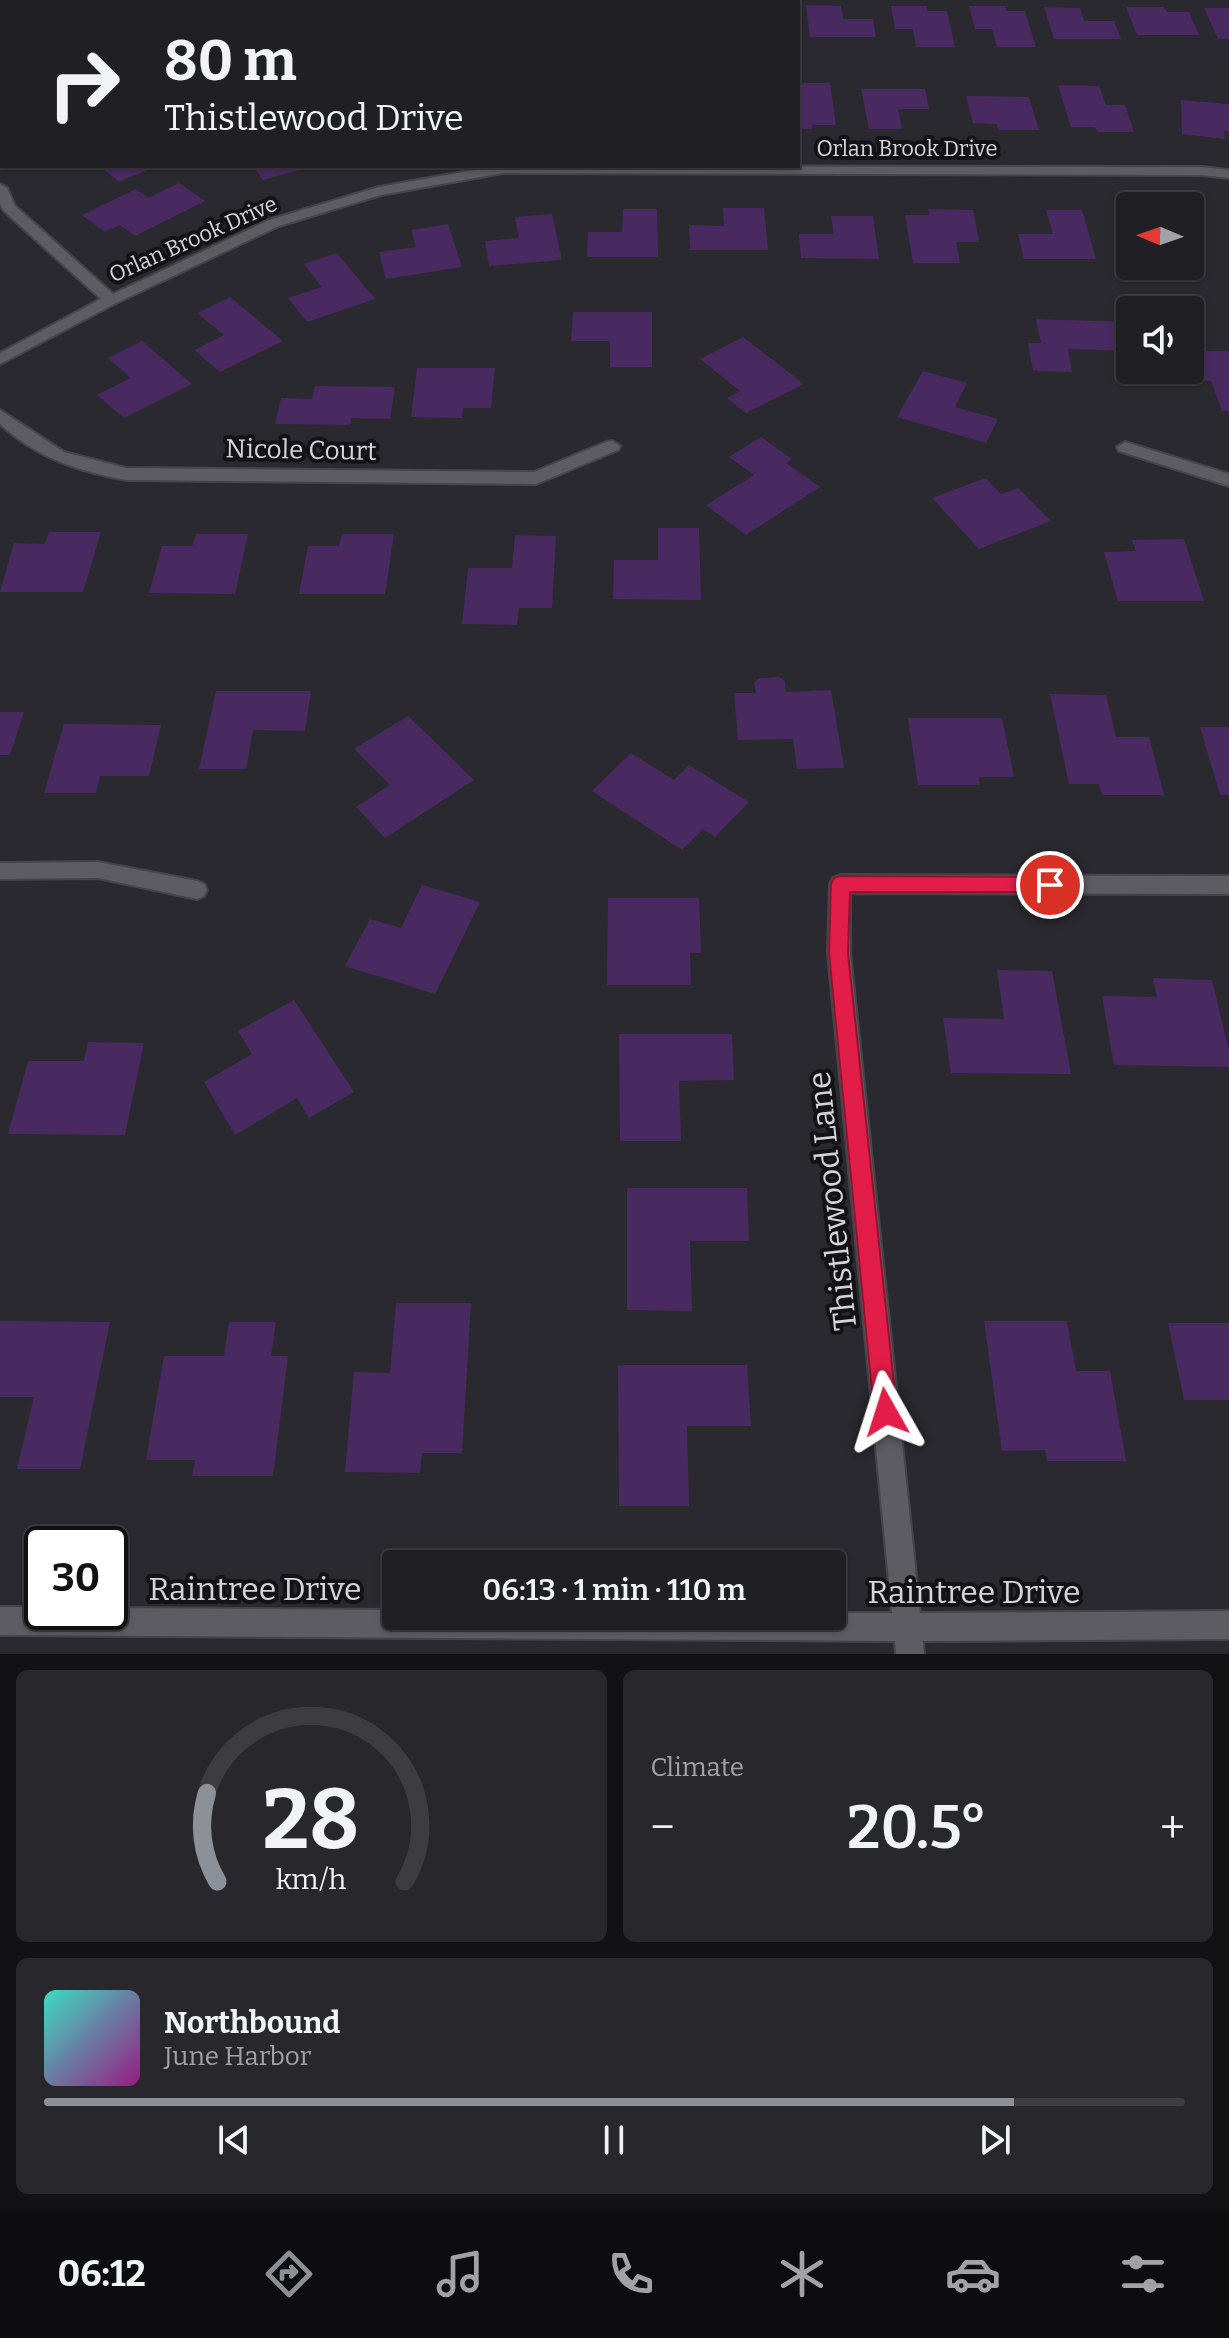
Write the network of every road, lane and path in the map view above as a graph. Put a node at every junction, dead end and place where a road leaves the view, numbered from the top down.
1 (1229, 174) edge
2 (0, 188) edge
3 (111, 300) junction
4 (0, 359) edge
5 (0, 415) edge
6 (612, 446) dead end
7 (1125, 447) dead end
8 (1229, 480) edge
9 (0, 871) edge
10 (1229, 885) edge
11 (197, 890) dead end
12 (0, 1621) edge
13 (1229, 1625) edge
14 (909, 1640) edge

1 - 3 street, Orlan Brook Drive
2 - 3 street
3 - 4 street, Orlan Brook Drive
5 - 6 street, Nicole Court
7 - 8 street
9 - 11 street
10 - 14 street, Thistlewood Lane
12 - 14 street, Raintree Drive
13 - 14 street, Raintree Drive

